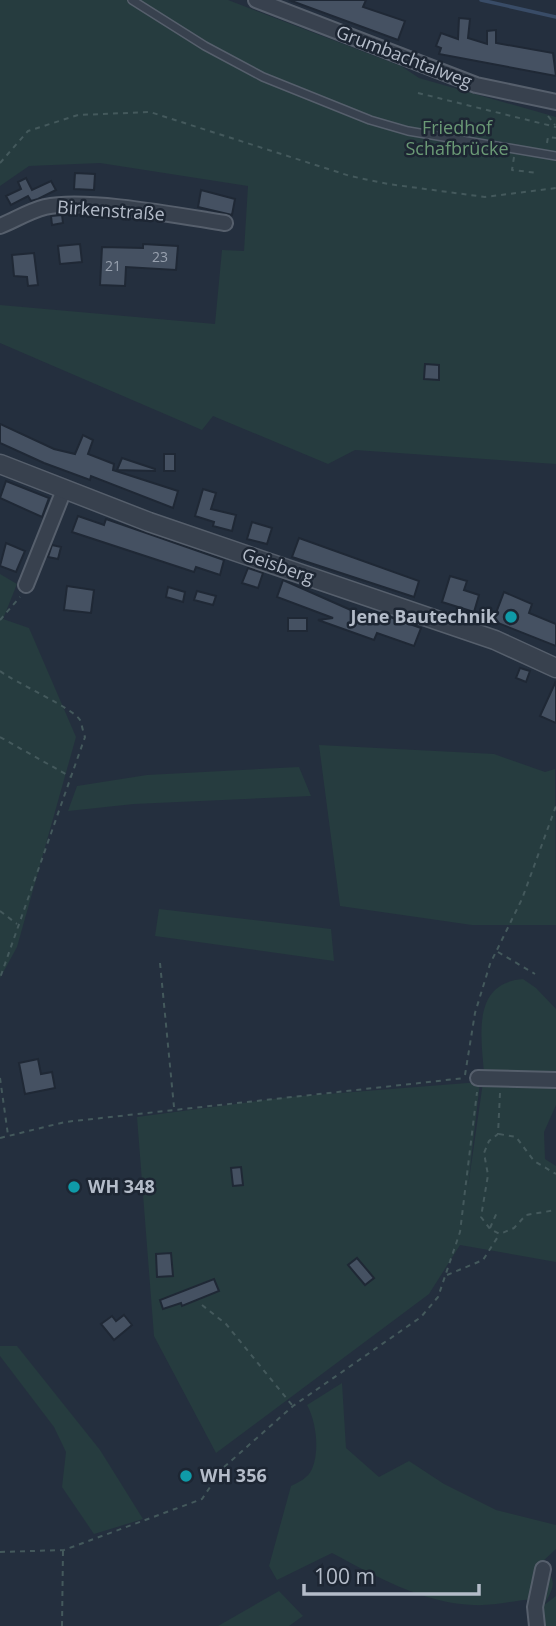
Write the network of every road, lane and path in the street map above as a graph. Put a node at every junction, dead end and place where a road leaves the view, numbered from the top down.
1 (132, 0) edge
2 (256, 0) edge
3 (418, 93) dead end
4 (556, 102) edge
5 (556, 127) edge
6 (556, 138) edge
7 (515, 150) junction
8 (544, 155) junction
9 (556, 156) edge
10 (0, 163) edge
11 (538, 173) dead end
12 (556, 188) edge
13 (225, 223) dead end
14 (0, 226) edge
15 (0, 464) edge
16 (64, 490) junction
17 (26, 585) joint
18 (0, 620) edge
19 (556, 668) edge
20 (0, 671) edge
21 (0, 737) edge
22 (71, 777) junction
23 (556, 806) edge
24 (0, 911) edge
25 (17, 925) junction
26 (497, 951) junction
27 (160, 963) dead end
28 (535, 974) dead end
29 (0, 978) edge
30 (0, 1078) edge
31 (478, 1078) joint
32 (556, 1080) edge
33 (501, 1091) dead end
34 (174, 1108) junction
35 (498, 1134) junction
36 (8, 1136) junction
37 (0, 1138) edge
38 (556, 1174) edge
39 (498, 1210) dead end
40 (556, 1210) edge
41 (490, 1229) junction
42 (500, 1234) junction
43 (446, 1275) junction
44 (202, 1305) dead end
45 (293, 1406) junction
46 (64, 1550) junction
47 (0, 1552) edge
48 (543, 1569) dead end
49 (62, 1626) edge
50 (537, 1626) edge

1 - 7 lane
2 - 4 street, Grumbachtalweg
3 - 5 path
6 - 8 path
7 - 8 lane
7 - 11 path
8 - 9 lane
10 - 12 path
13 - 14 street, Birkenstraße
15 - 16 street, Geisberg
16 - 17 street
16 - 19 street, Geisberg
17 - 18 path
20 - 22 path
21 - 22 path
22 - 25 path
23 - 26 path
24 - 25 path
25 - 29 path
26 - 28 path
26 - 34 path
27 - 34 path
30 - 36 path
31 - 32 street
31 - 43 path
33 - 35 path
34 - 36 path
35 - 38 path
35 - 41 path
36 - 37 path
39 - 41 path
40 - 42 path
41 - 42 path
42 - 43 path
43 - 45 path
44 - 45 path
45 - 46 path
46 - 47 path
46 - 49 path
48 - 50 street

